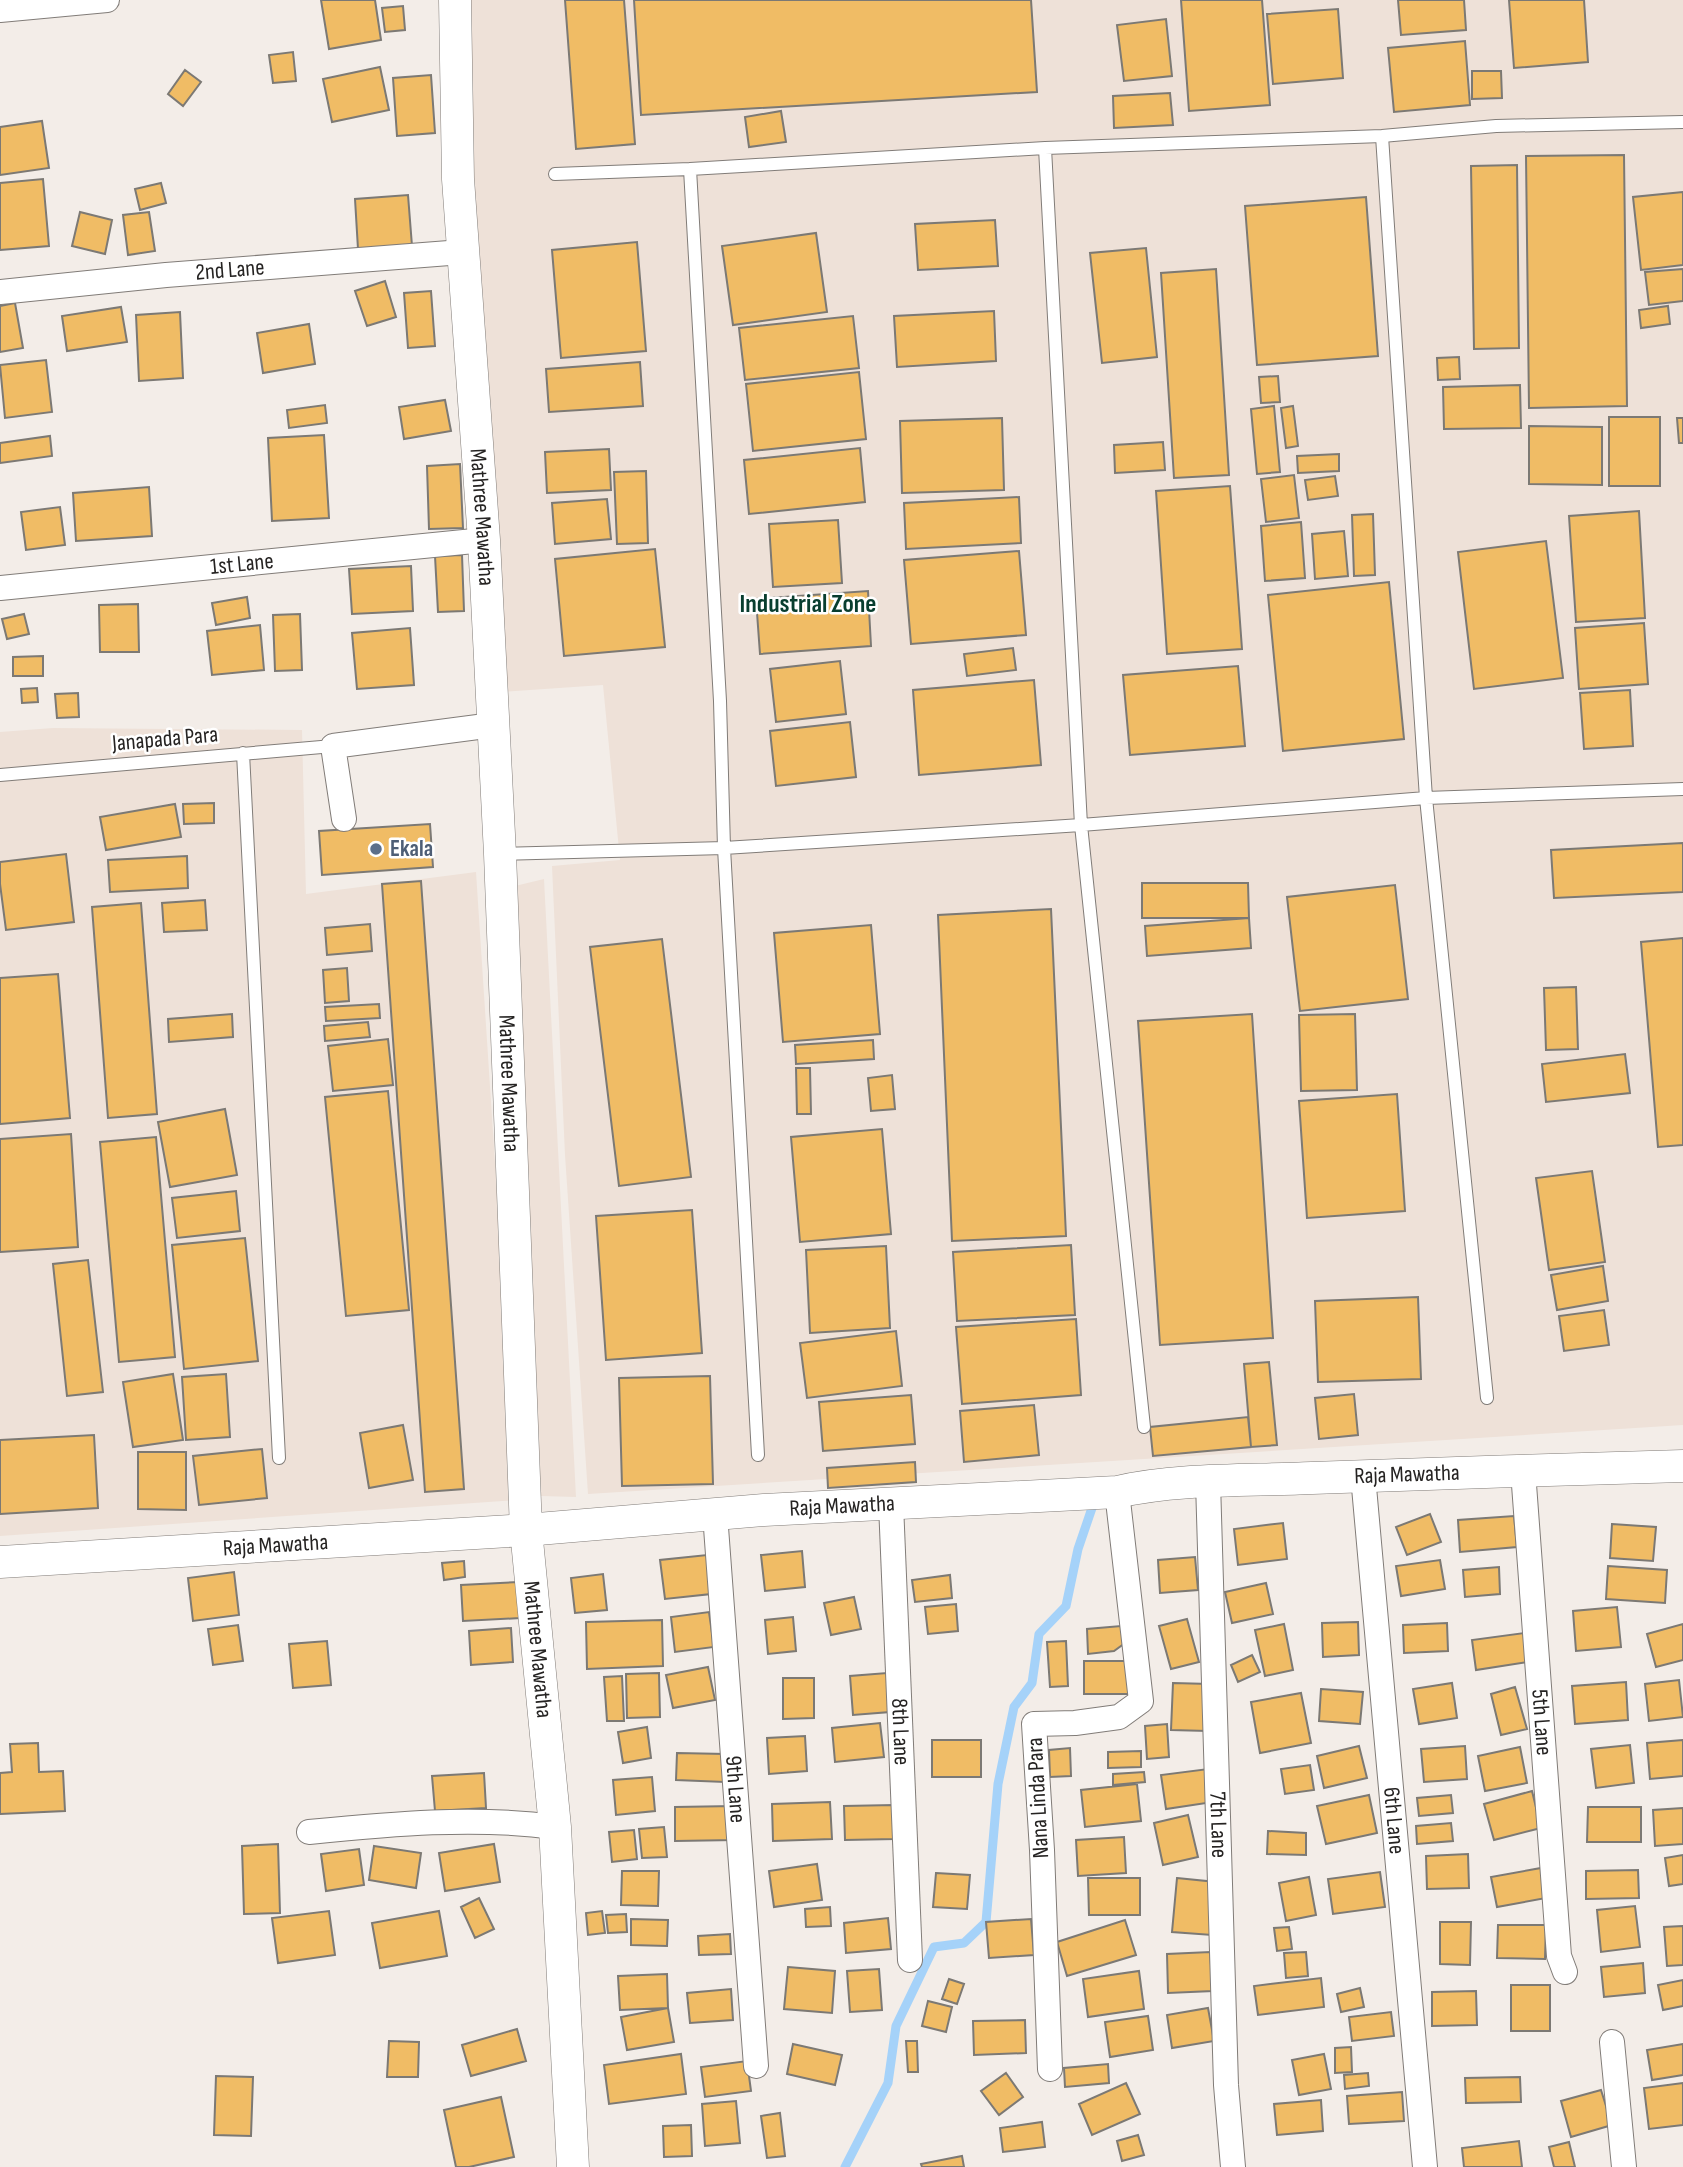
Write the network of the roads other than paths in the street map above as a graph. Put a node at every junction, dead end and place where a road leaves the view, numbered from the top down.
1 (107, 0) edge
2 (455, 0) edge
3 (0, 10) edge
4 (1683, 122) edge
5 (1382, 136) junction
6 (1045, 148) junction
7 (690, 169) junction
8 (555, 174) dead end
9 (462, 252) junction
10 (0, 292) edge
11 (484, 540) junction
12 (0, 588) edge
13 (493, 725) junction
14 (333, 746) junction
15 (243, 753) junction
16 (0, 775) edge
17 (1683, 789) edge
18 (1426, 798) junction
19 (344, 818) dead end
20 (1081, 825) junction
21 (724, 848) junction
22 (500, 854) junction
23 (1487, 1398) dead end
24 (1144, 1427) dead end
25 (758, 1455) dead end
26 (279, 1458) dead end
27 (1683, 1466) edge
28 (1523, 1471) junction
29 (1363, 1476) junction
30 (1208, 1482) junction
31 (1117, 1492) junction
32 (891, 1504) junction
33 (715, 1514) junction
34 (526, 1530) junction
35 (0, 1562) edge
36 (555, 1827) junction
37 (309, 1832) dead end
38 (910, 1960) dead end
39 (1565, 1972) dead end
40 (1612, 2042) dead end
41 (756, 2066) dead end
42 (1050, 2069) dead end
43 (573, 2167) edge
44 (1233, 2167) edge
45 (1425, 2167) edge
46 (1624, 2167) edge

1 - 3 street
2 - 9 street, Mathree Mawatha
4 - 5 lane
5 - 6 lane
5 - 18 lane
6 - 7 lane
6 - 20 lane
7 - 8 lane
7 - 21 lane
9 - 10 street, 2nd Lane
9 - 11 street, Mathree Mawatha
11 - 12 street, 1st Lane
11 - 13 street, Mathree Mawatha
13 - 14 street
13 - 22 street, Mathree Mawatha
14 - 15 lane, Janapada Para
14 - 19 street
15 - 16 lane, Janapada Para
15 - 26 lane
17 - 18 lane
18 - 20 lane
18 - 23 lane
20 - 21 lane
20 - 24 lane
21 - 22 lane
21 - 25 lane
22 - 34 street, Mathree Mawatha
27 - 28 street, Raja Mawatha
28 - 29 street, Raja Mawatha
28 - 39 street, 5th Lane
29 - 30 street, Raja Mawatha
29 - 45 street, 6th Lane
30 - 31 street, Raja Mawatha
30 - 44 street, 7th Lane
31 - 32 street, Raja Mawatha
31 - 42 street, Nana Linda Para
32 - 33 street, Raja Mawatha
32 - 38 street, 8th Lane
33 - 34 street, Raja Mawatha
33 - 41 street, 9th Lane
34 - 35 street, Raja Mawatha
34 - 36 street, Mathree Mawatha
36 - 37 street
36 - 43 street, Mathree Mawatha
40 - 46 street

